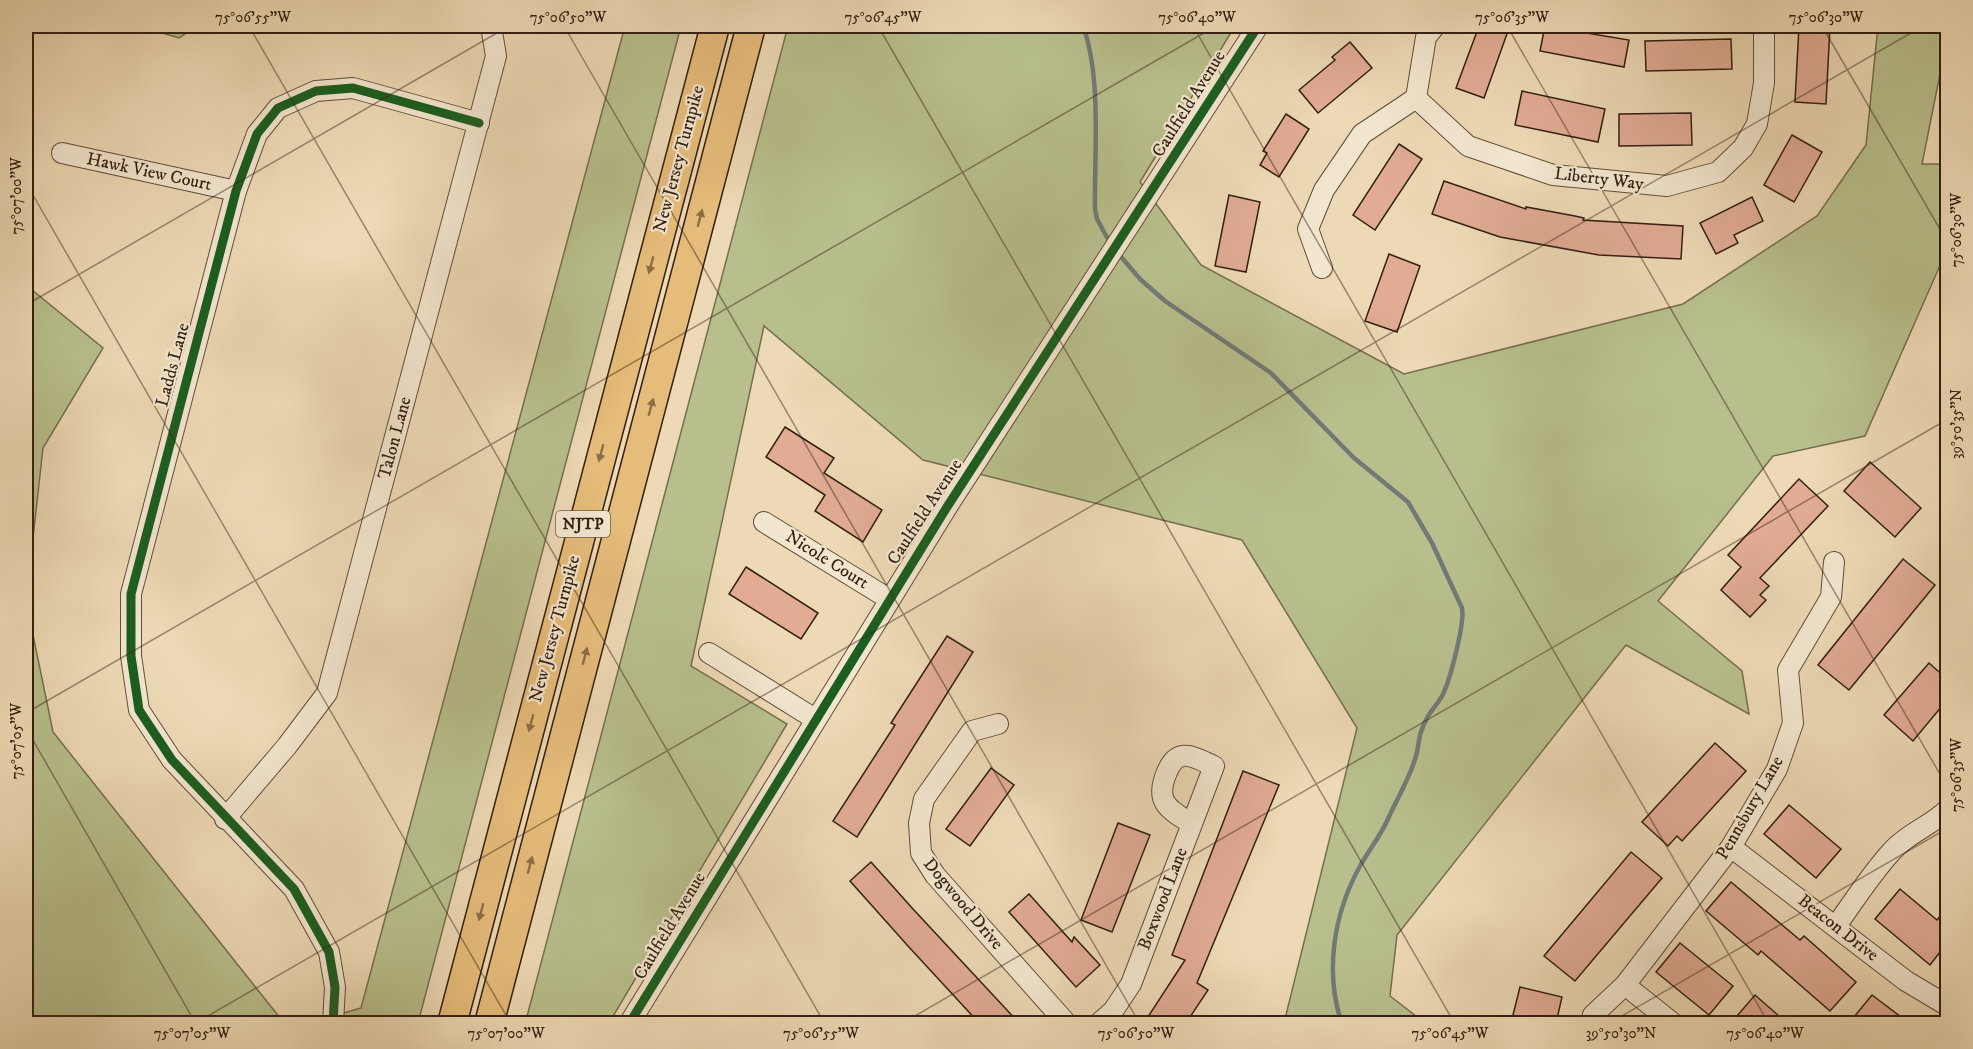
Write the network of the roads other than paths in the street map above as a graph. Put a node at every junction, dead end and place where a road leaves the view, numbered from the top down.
1 (491, 26) edge
2 (715, 26) edge
3 (751, 26) edge
4 (1258, 26) edge
5 (1435, 26) edge
6 (1764, 26) edge
7 (1416, 98) junction
8 (478, 123) junction
9 (62, 153) dead end
10 (236, 191) junction
11 (1322, 268) dead end
12 (764, 522) dead end
13 (1834, 562) dead end
14 (889, 599) junction
15 (709, 654) dead end
16 (815, 720) junction
17 (998, 724) dead end
18 (1947, 808) edge
19 (225, 819) junction
20 (1192, 824) junction
21 (1731, 847) junction
22 (1836, 926) junction
23 (1626, 985) junction
24 (1947, 1006) edge
25 (333, 1023) edge
26 (452, 1023) edge
27 (489, 1023) edge
28 (629, 1023) edge
29 (1068, 1023) edge
30 (1098, 1023) edge
31 (1591, 1023) edge
32 (1674, 1023) edge

1 - 8 street, Talon Lane
2 -> 26 highway, New Jersey Turnpike / NJTP
27 -> 3 highway, New Jersey Turnpike / NJTP
4 - 14 street, Caulfield Avenue
5 - 7 street
6 - 7 street, Liberty Way
7 - 11 street
8 - 10 street, Ladds Lane
8 - 19 street, Talon Lane
9 - 10 street, Hawk View Court
10 - 19 street, Ladds Lane
12 - 14 street, Nicole Court
13 - 21 street, Pennsbury Lane
14 - 16 street, Caulfield Avenue
15 - 16 street
16 - 28 street, Caulfield Avenue
17 - 29 street, Dogwood Drive
18 - 22 street
19 - 25 street, Ladds Lane
20 - 20 street, Boxwood Lane
20 - 30 street, Boxwood Lane
21 - 22 street, Beacon Drive
21 - 23 street, Pennsbury Lane
22 - 24 street, Beacon Drive
23 - 31 street, Pennsbury Lane
23 - 32 street

